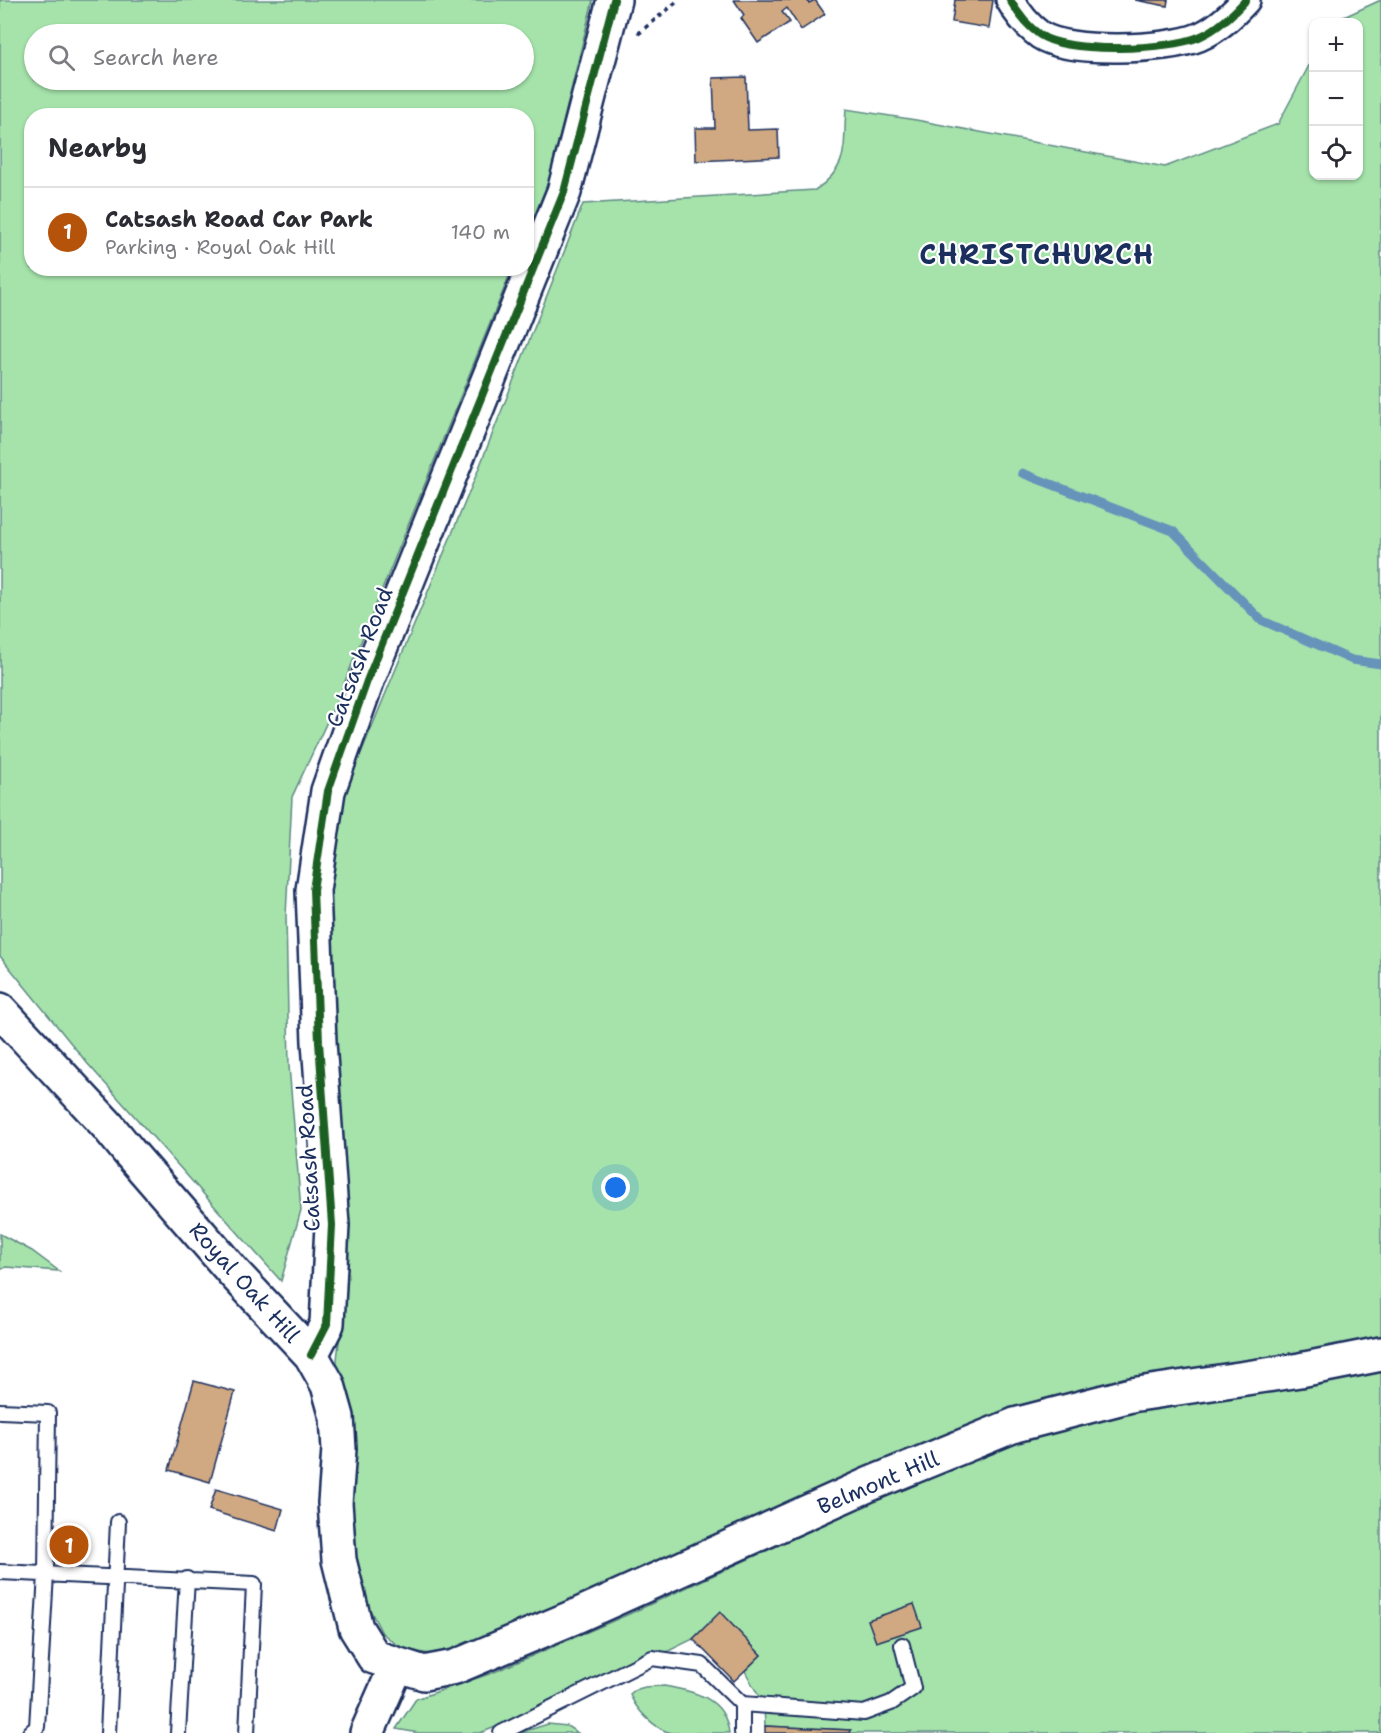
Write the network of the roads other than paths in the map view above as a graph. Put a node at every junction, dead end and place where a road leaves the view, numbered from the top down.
1 (614, 0) edge
2 (1010, 0) edge
3 (1246, 0) edge
4 (534, 267) edge
5 (531, 276) edge
6 (0, 1010) edge
7 (1381, 1354) edge
8 (311, 1355) junction
9 (0, 1411) edge
10 (118, 1522) dead end
11 (0, 1572) edge
12 (45, 1574) junction
13 (117, 1578) junction
14 (187, 1579) junction
15 (902, 1645) dead end
16 (397, 1665) junction
17 (742, 1704) junction
18 (30, 1733) edge
19 (108, 1733) edge
20 (178, 1733) edge
21 (247, 1733) edge
22 (367, 1733) edge
23 (501, 1733) edge
24 (742, 1733) edge

1 - 4 main road, Catsash Road
2 - 3 street
5 - 8 main road, Catsash Road
6 - 8 main road, Royal Oak Hill
7 - 16 main road, Belmont Hill
8 - 16 main road, Royal Oak Hill
9 - 12 lane
10 - 13 lane
11 - 12 lane
12 - 13 lane
12 - 18 lane
13 - 14 lane
13 - 19 lane
14 - 20 lane
14 - 21 lane
15 - 17 lane
16 - 22 main road
17 - 23 lane
17 - 24 lane

